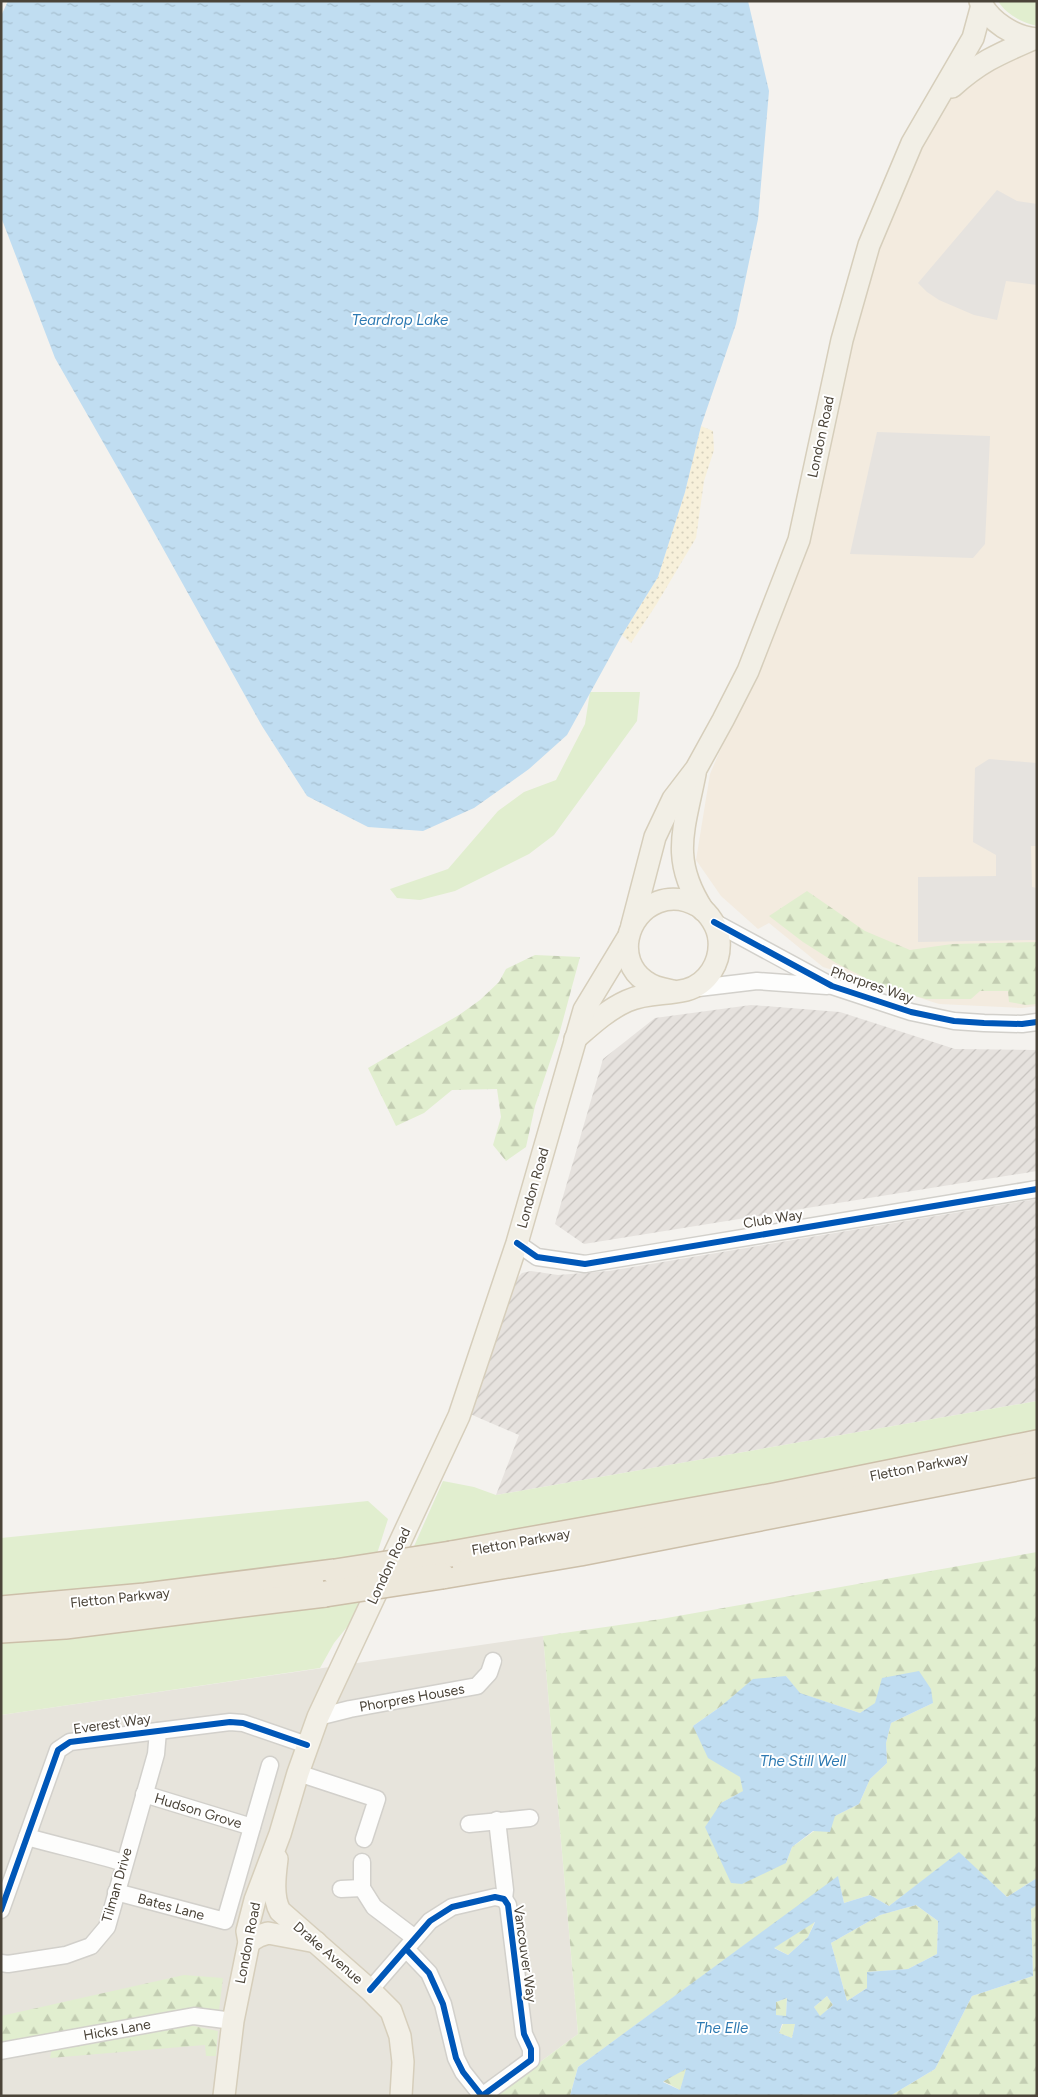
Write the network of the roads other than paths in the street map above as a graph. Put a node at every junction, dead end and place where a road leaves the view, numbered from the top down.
1 (981, 3) edge
2 (1035, 39) edge
3 (937, 100) junction
4 (696, 769) junction
5 (708, 916) junction
6 (630, 932) junction
7 (832, 986) junction
8 (680, 990) junction
9 (1037, 1022) edge
10 (575, 1039) junction
11 (1037, 1189) edge
12 (517, 1243) junction
13 (1037, 1443) edge
14 (1037, 1464) edge
15 (447, 1565) junction
16 (1, 1609) edge
17 (69, 1614) junction
18 (1, 1630) edge
19 (493, 1660) dead end
20 (318, 1717) junction
21 (158, 1731) junction
22 (307, 1745) junction
23 (270, 1765) dead end
24 (298, 1773) junction
25 (144, 1794) junction
26 (530, 1818) dead end
27 (498, 1820) junction
28 (469, 1824) dead end
29 (252, 1827) junction
30 (280, 1834) junction
31 (27, 1837) junction
32 (364, 1839) dead end
33 (362, 1862) dead end
34 (124, 1863) junction
35 (8, 1868) edge
36 (362, 1888) junction
37 (341, 1889) dead end
38 (116, 1892) junction
39 (504, 1899) junction
40 (1, 1910) edge
41 (225, 1921) joint
42 (249, 1942) junction
43 (316, 1942) junction
44 (411, 1943) junction
45 (1, 1963) edge
46 (370, 1990) junction
47 (233, 2021) junction
48 (1, 2051) edge
49 (224, 2096) edge
50 (401, 2096) edge
51 (482, 2096) edge

1 - 2 main road
1 - 3 main road, London Road
2 - 3 main road, London Road
3 - 4 main road, London Road
4 - 5 main road, London Road
4 - 6 main road, London Road
5 - 6 main road
5 - 7 street, Phorpres Way
5 - 8 main road
6 - 8 main road
6 - 10 main road, London Road
7 - 8 street, Phorpres Way
7 - 9 street, Phorpres Way
8 - 10 main road
10 - 12 main road, London Road
11 - 12 street, Club Way
12 - 20 main road, London Road
13 - 15 highway, Fletton Parkway
14 - 15 highway, Fletton Parkway
15 - 17 highway, Fletton Parkway, bridge
16 - 17 highway, Fletton Parkway
17 - 18 highway, Fletton Parkway
19 - 20 street, Phorpres Houses
20 - 22 main road, London Road
21 - 22 street, Everest Way
21 - 25 street, Tilman Drive
21 - 31 street, Everest Way
22 - 24 main road, London Road
23 - 29 street, Hudson Grove
24 - 30 main road, London Road
24 - 32 street
25 - 29 street, Hudson Grove
25 - 34 street, Tilman Drive
26 - 27 street
27 - 28 street
27 - 39 street
29 - 41 street, Hudson Grove
30 - 42 main road, London Road
30 - 43 main road, Drake Avenue
31 - 34 street
31 - 35 street, Everest Way
33 - 36 street
34 - 38 street, Tilman Drive
35 - 40 street, Everest Way
36 - 37 street
36 - 44 street
38 - 41 street, Bates Lane
38 - 45 street, Tilman Drive
39 - 44 street, Vancouver Way
39 - 51 street, Vancouver Way
42 - 43 main road
42 - 47 main road, London Road
43 - 46 main road, Drake Avenue
44 - 46 street, Vancouver Way
44 - 51 street
46 - 50 main road, Drake Avenue
47 - 48 street, Hicks Lane
47 - 49 main road, London Road

